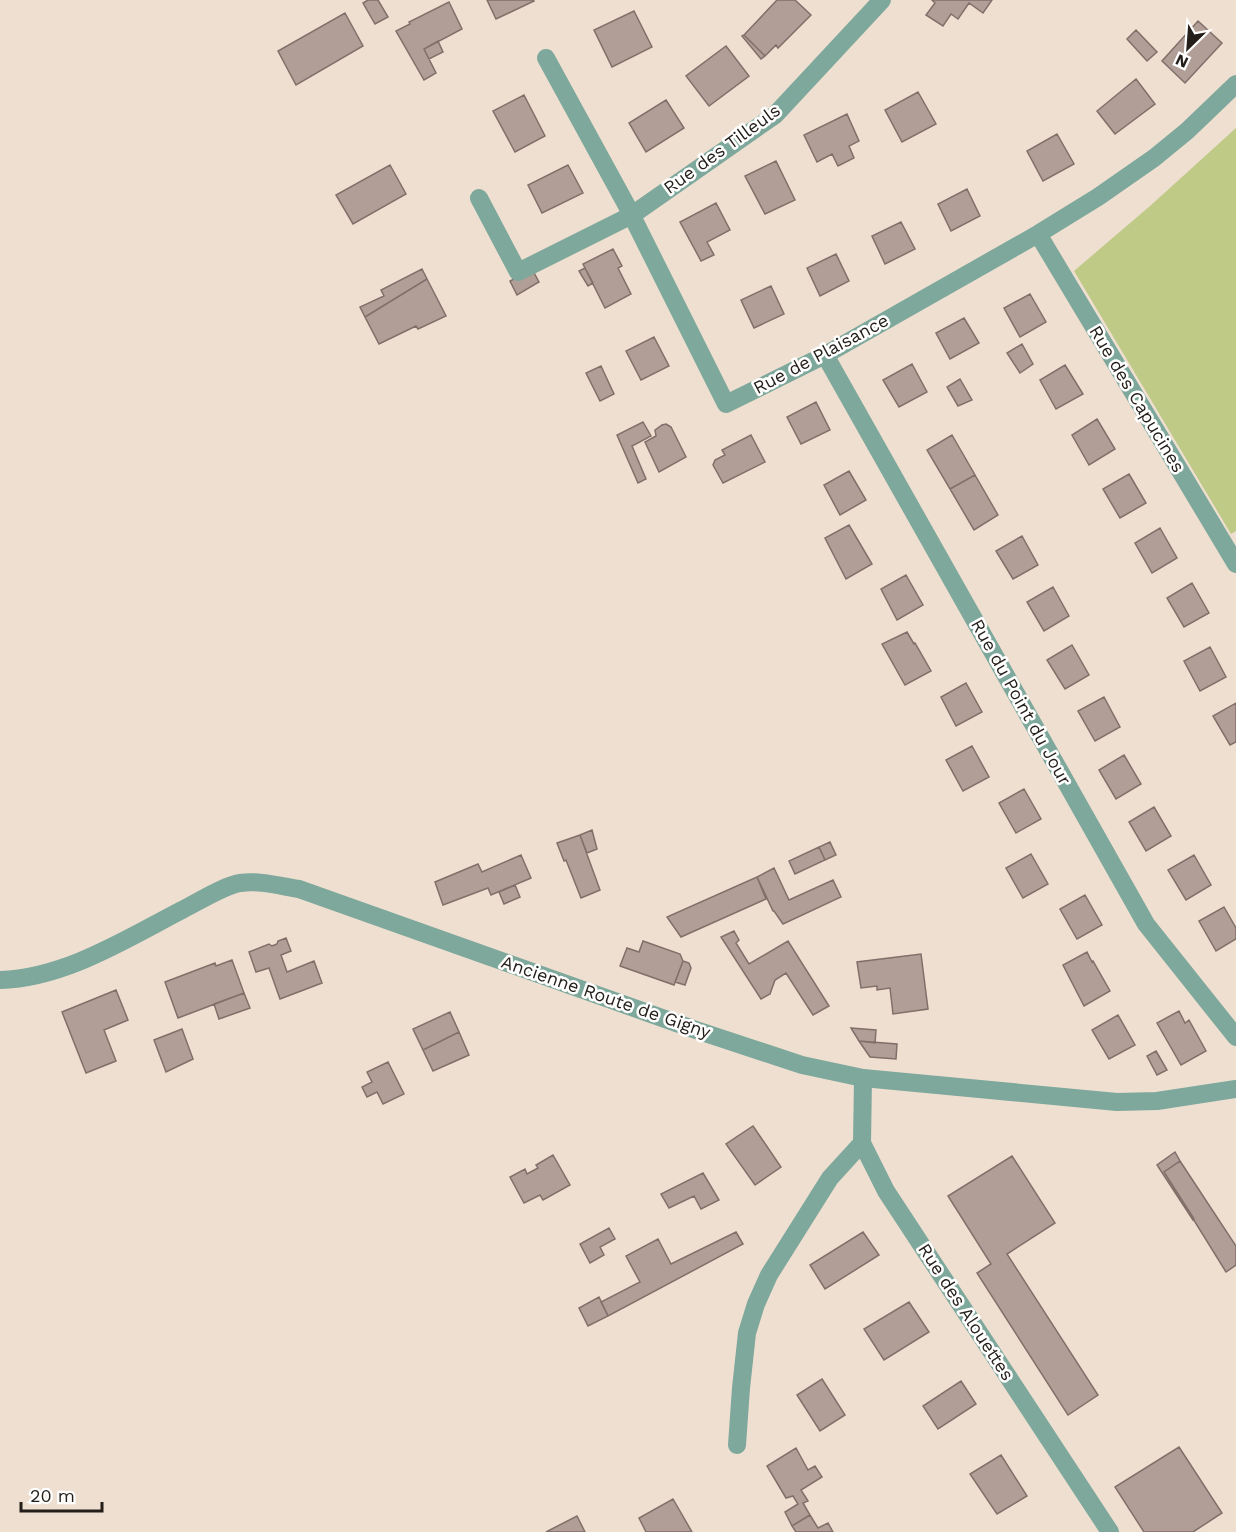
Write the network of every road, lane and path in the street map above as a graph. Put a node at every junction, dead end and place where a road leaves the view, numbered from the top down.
1 (882, 0) edge
2 (546, 58) dead end
3 (1236, 84) edge
4 (478, 198) dead end
5 (632, 215) junction
6 (1038, 234) junction
7 (825, 355) junction
8 (1236, 564) edge
9 (0, 980) edge
10 (1236, 1037) edge
11 (863, 1078) junction
12 (1236, 1089) edge
13 (862, 1143) junction
14 (737, 1445) dead end
15 (1110, 1532) edge

1 - 5 street, Rue des Tilleuls
2 - 5 street, Rue de Plaisance
3 - 6 street, Rue de Plaisance
4 - 5 street, Rue des Tilleuls
5 - 7 street, Rue de Plaisance
6 - 7 street, Rue de Plaisance
6 - 8 street, Rue des Capucines
7 - 10 street, Rue du Point du Jour
9 - 11 street, Ancienne Route de Gigny
11 - 12 street, Ancienne Route de Gigny
11 - 13 street, Rue des Alouettes
13 - 14 street
13 - 15 street, Rue des Alouettes

